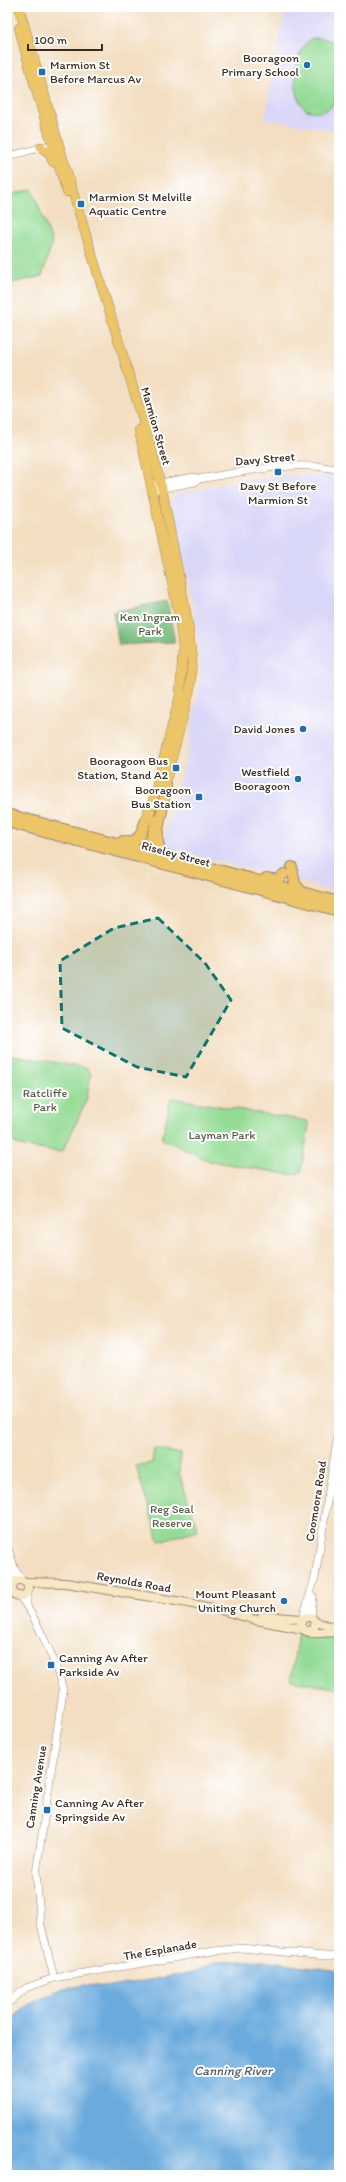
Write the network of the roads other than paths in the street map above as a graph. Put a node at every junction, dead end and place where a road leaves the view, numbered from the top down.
1 (13, 7) edge
2 (19, 7) edge
3 (55, 140) junction
4 (41, 147) junction
5 (7, 153) edge
6 (7, 157) edge
7 (66, 190) junction
8 (337, 469) edge
9 (157, 487) junction
10 (166, 783) junction
11 (150, 809) junction
12 (7, 814) edge
13 (7, 822) edge
14 (90, 836) junction
15 (143, 854) junction
16 (162, 855) junction
17 (254, 880) junction
18 (302, 892) junction
19 (339, 902) edge
20 (339, 911) edge
21 (339, 1428) edge
22 (7, 1546) edge
23 (15, 1570) junction
24 (24, 1581) junction
25 (38, 1583) junction
26 (11, 1587) edge
27 (22, 1593) junction
28 (7, 1597) edge
29 (225, 1611) junction
30 (308, 1619) junction
31 (339, 1628) edge
32 (305, 1630) junction
33 (339, 1632) edge
34 (325, 1956) junction
35 (339, 1956) edge
36 (339, 1959) edge
37 (54, 1978) junction
38 (7, 2004) edge

1 - 3 main road, Marmion Street
2 - 3 main road, Marmion Street
3 - 4 street
3 - 5 street
3 - 7 main road, Marmion Street
3 - 9 main road, Marmion Street
4 - 6 street
4 - 7 main road
7 - 9 main road, Marmion Street
8 - 9 street, Davy Street
9 - 10 main road, Marmion Street
9 - 11 main road, Marmion Street
10 - 15 main road, Marmion Street
10 - 16 highway
11 - 14 highway
11 - 15 main road, Marmion Street
12 - 14 highway, Riseley Street
13 - 15 highway, Riseley Street
14 - 15 highway, Riseley Street
15 - 16 highway, Riseley Street
15 - 20 highway, Riseley Street
16 - 17 highway, Riseley Street
17 - 18 highway, Riseley Street
17 - 18 highway
18 - 19 highway, Riseley Street
21 - 30 street, Coomoora Road
22 - 23 street, Canning Avenue
23 - 24 street, Canning Avenue
23 - 26 street, Canning Avenue
24 - 25 main road, Reynolds Road
24 - 26 main road
24 - 27 main road, Canning Avenue
25 - 27 main road
25 - 29 main road, Reynolds Road
26 - 27 main road, Canning Avenue
27 - 28 main road
27 - 37 street, Canning Avenue
29 - 30 main road, Reynolds Road
29 - 32 main road, Reynolds Road
30 - 31 main road, Reynolds Road
30 - 32 main road
30 - 32 main road
32 - 33 main road, Reynolds Road
34 - 35 street, The Esplanade
34 - 36 street, The Esplanade
34 - 37 street, The Esplanade
37 - 38 street, The Esplanade

